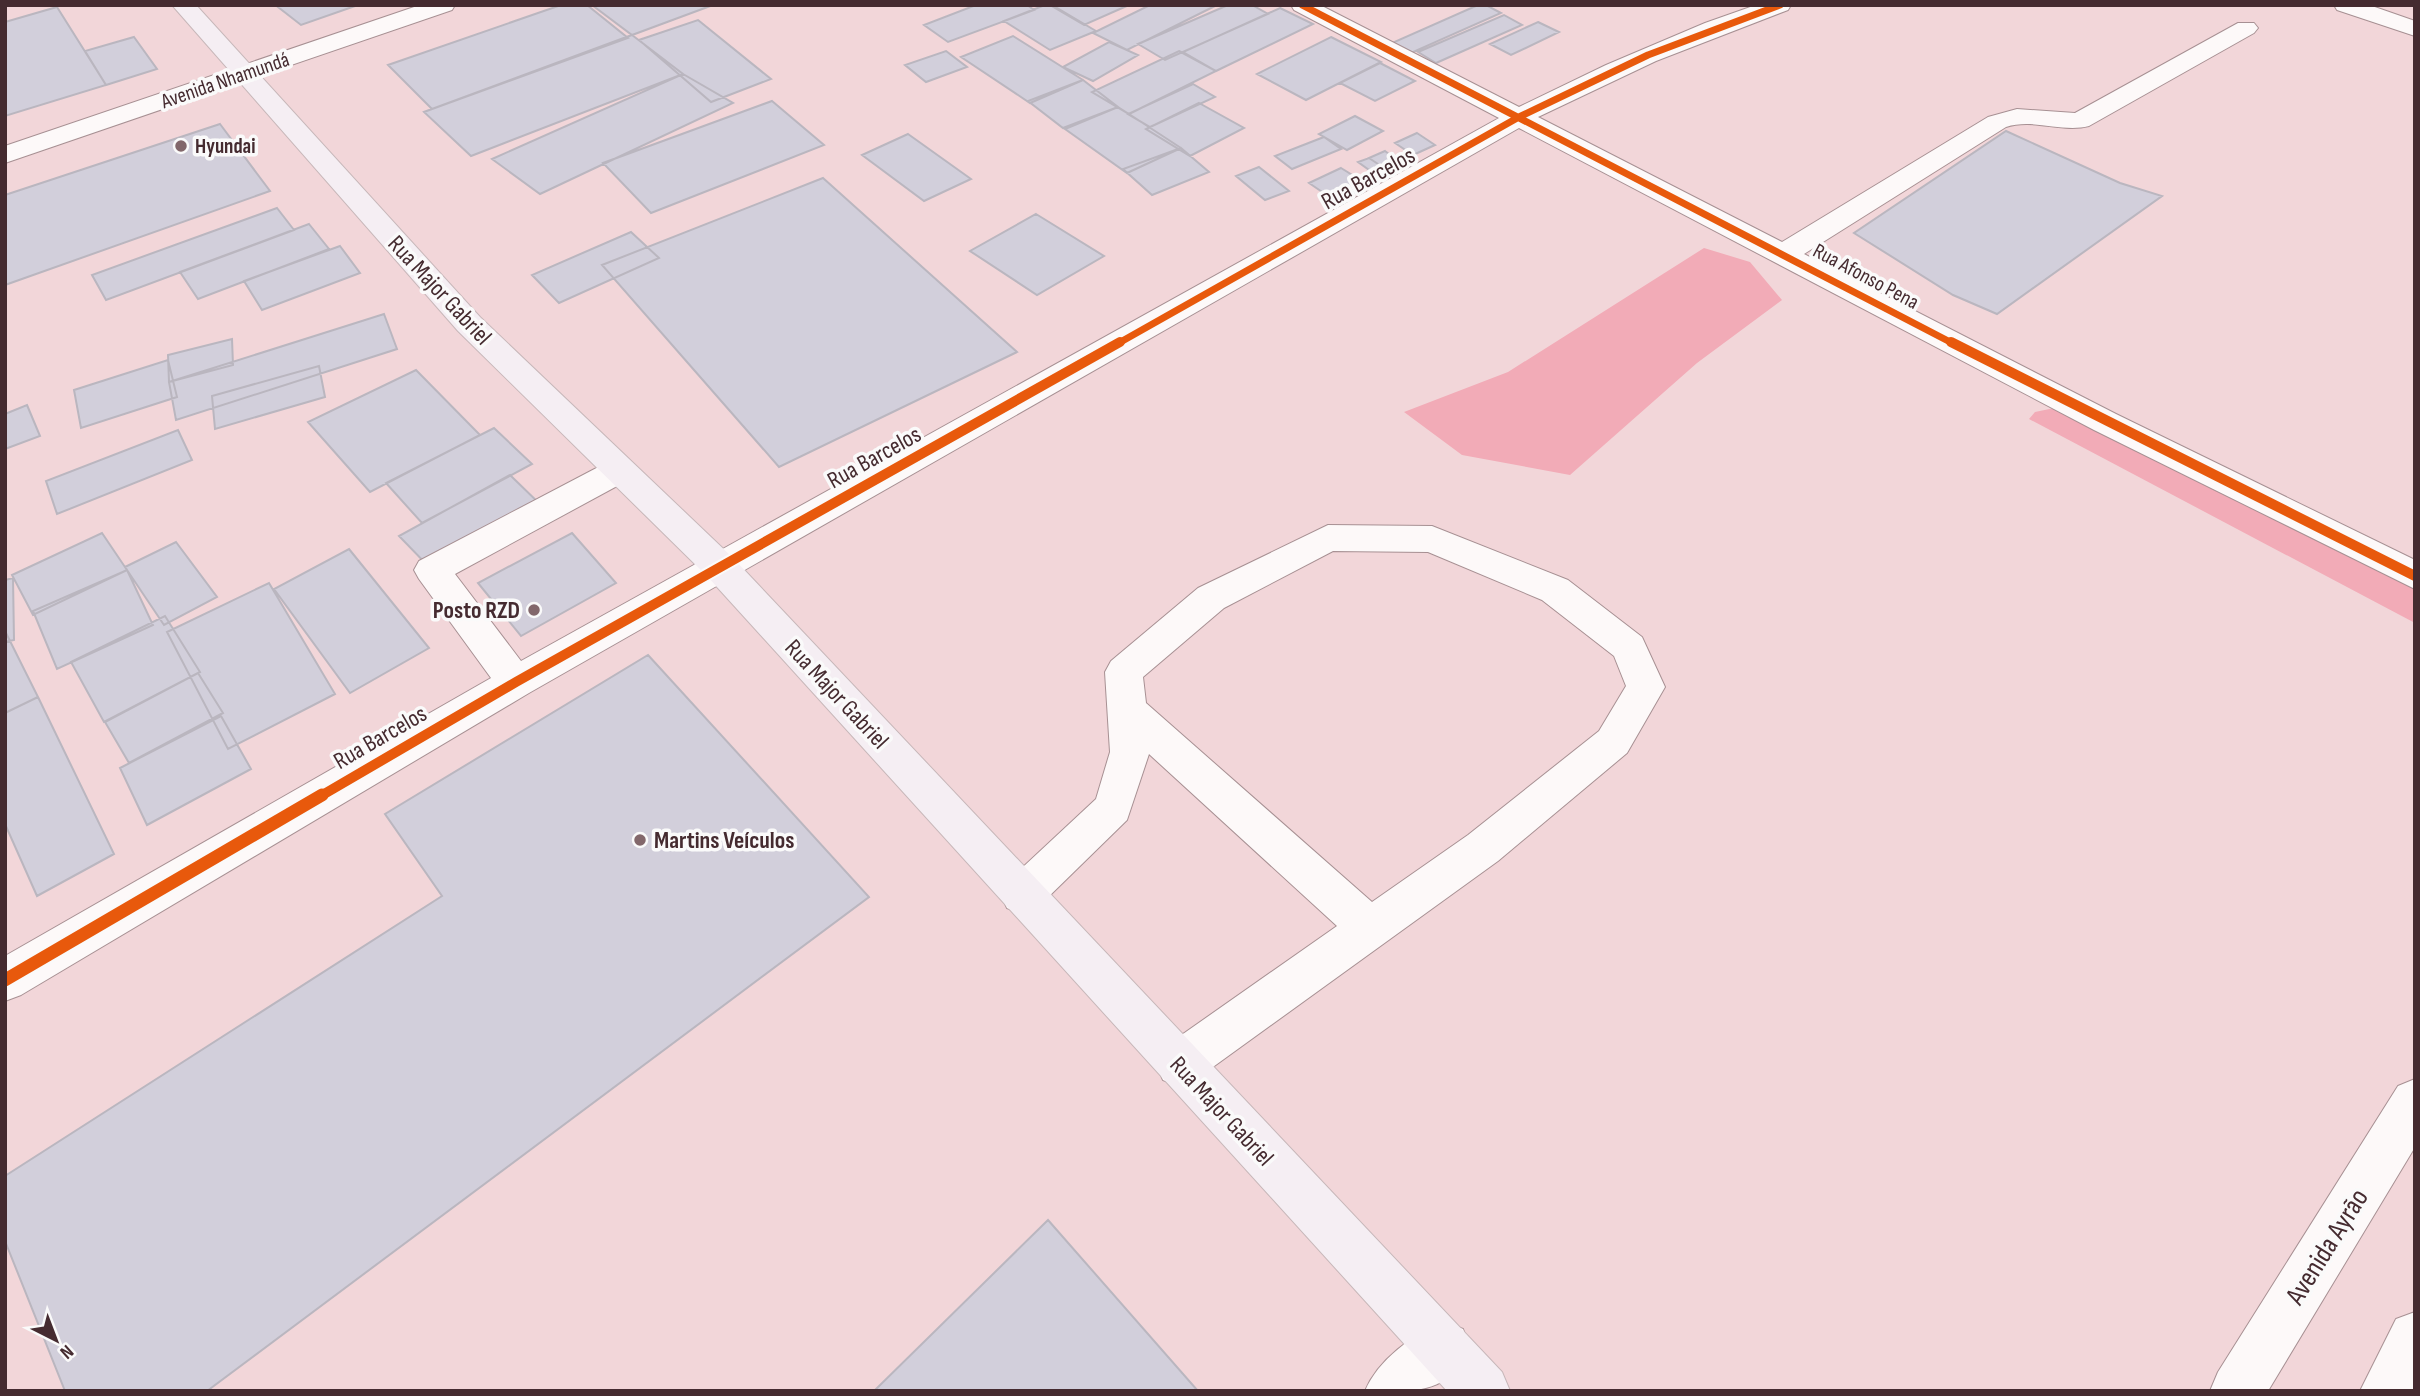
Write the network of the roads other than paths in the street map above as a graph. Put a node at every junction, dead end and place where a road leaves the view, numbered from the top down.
1 (183, 5) edge
2 (444, 5) edge
3 (1302, 5) edge
4 (1780, 5) edge
5 (2345, 5) edge
6 (2246, 28) dead end
7 (2415, 29) edge
8 (244, 73) junction
9 (1519, 117) junction
10 (5, 155) edge
11 (1783, 254) junction
12 (618, 471) junction
13 (720, 567) junction
14 (2415, 576) edge
15 (516, 682) junction
16 (1128, 711) junction
17 (1022, 895) junction
18 (1371, 929) junction
19 (5, 980) edge
20 (1179, 1065) junction
21 (2415, 1102) edge
22 (2415, 1338) edge
23 (1444, 1348) junction
24 (1392, 1391) edge
25 (1483, 1391) edge
26 (2237, 1391) edge
27 (2387, 1391) edge

1 - 8 main road, Rua Major Gabriel
2 - 8 street, Avenida Nhamundá
3 - 9 street, Rua Afonso Pena
4 - 9 street, Rua Barcelos
5 - 7 street
6 - 11 street
8 - 10 street, Avenida Nhamundá
8 - 12 main road, Rua Major Gabriel
9 - 11 street, Rua Afonso Pena
9 - 13 street, Rua Barcelos
11 - 14 street, Rua Afonso Pena
12 - 13 main road, Rua Major Gabriel
12 - 15 street
13 - 15 street, Rua Barcelos
13 - 17 main road, Rua Major Gabriel
15 - 19 street, Rua Barcelos
16 - 17 street
16 - 18 street
16 - 18 street
17 - 20 main road, Rua Major Gabriel
18 - 20 street
20 - 23 main road, Rua Major Gabriel
21 - 26 street, Avenida Ayrão
22 - 27 street
23 - 24 street
23 - 25 main road, Rua Major Gabriel

